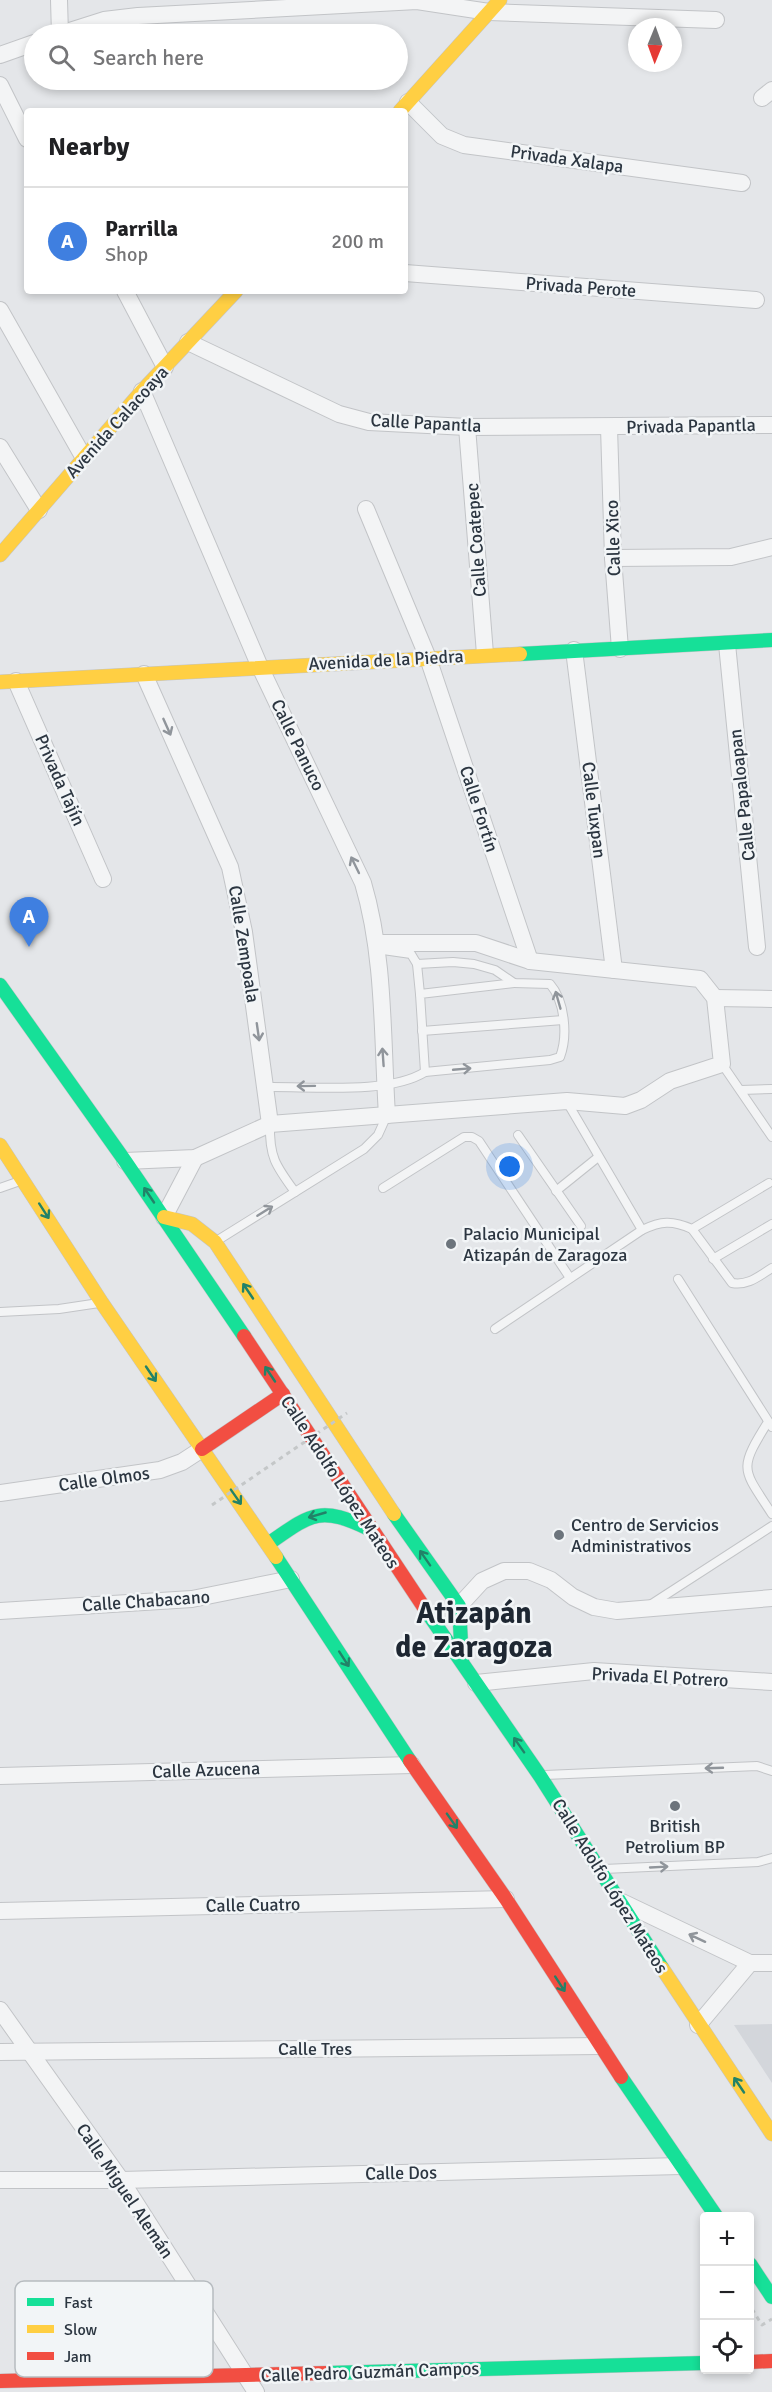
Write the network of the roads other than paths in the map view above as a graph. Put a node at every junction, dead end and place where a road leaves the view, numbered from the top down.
1 (59, 0) edge
2 (494, 6) edge
3 (716, 20) dead end
4 (60, 24) edge
5 (91, 24) edge
6 (24, 47) edge
7 (0, 55) edge
8 (0, 84) edge
9 (404, 107) edge
10 (408, 110) edge
11 (24, 133) edge
12 (742, 183) dead end
13 (408, 273) edge
14 (127, 294) edge
15 (233, 294) edge
16 (756, 300) dead end
17 (0, 310) edge
18 (188, 342) junction
19 (165, 367) junction
20 (142, 391) junction
21 (772, 425) edge
22 (609, 426) junction
23 (467, 427) junction
24 (0, 447) edge
25 (84, 458) junction
26 (366, 509) dead end
27 (39, 510) junction
28 (3, 545) edge
29 (772, 548) edge
30 (613, 558) junction
31 (772, 640) edge
32 (727, 644) junction
33 (620, 649) junction
34 (574, 651) junction
35 (485, 654) junction
36 (429, 658) junction
37 (260, 667) junction
38 (144, 674) junction
39 (8, 681) edge
40 (103, 879) dead end
41 (376, 946) junction
42 (757, 947) dead end
43 (530, 961) junction
44 (417, 964) junction
45 (614, 970) junction
46 (514, 983) junction
47 (0, 985) edge
48 (420, 993) junction
49 (715, 998) junction
50 (772, 999) edge
51 (563, 1020) junction
52 (422, 1031) junction
53 (722, 1064) junction
54 (425, 1072) junction
55 (385, 1086) junction
56 (265, 1087) junction
57 (772, 1089) edge
58 (741, 1090) junction
59 (567, 1101) junction
60 (387, 1115) junction
61 (270, 1124) junction
62 (518, 1135) dead end
63 (772, 1137) edge
64 (0, 1145) edge
65 (195, 1158) junction
66 (597, 1158) junction
67 (125, 1161) junction
68 (23, 1179) junction
69 (769, 1183) dead end
70 (0, 1188) edge
71 (383, 1188) dead end
72 (556, 1191) junction
73 (295, 1192) junction
74 (164, 1218) junction
75 (772, 1224) edge
76 (581, 1226) dead end
77 (692, 1229) junction
78 (642, 1230) junction
79 (215, 1242) junction
80 (713, 1259) junction
81 (772, 1268) edge
82 (570, 1278) junction
83 (678, 1280) dead end
84 (102, 1303) junction
85 (0, 1312) edge
86 (495, 1329) dead end
87 (283, 1394) junction
88 (770, 1424) edge
89 (202, 1449) junction
90 (0, 1493) edge
91 (772, 1514) edge
92 (398, 1520) junction
93 (772, 1526) edge
94 (370, 1529) junction
95 (268, 1544) junction
96 (291, 1579) junction
97 (414, 1594) junction
98 (769, 1595) edge
99 (459, 1606) junction
100 (642, 1610) junction
101 (0, 1611) edge
102 (462, 1660) junction
103 (772, 1682) edge
104 (476, 1683) junction
105 (412, 1765) junction
106 (772, 1771) edge
107 (0, 1776) edge
108 (540, 1776) junction
109 (772, 1858) edge
110 (601, 1869) junction
111 (506, 1899) junction
112 (622, 1902) junction
113 (0, 1911) edge
114 (750, 1963) junction
115 (772, 1963) edge
116 (0, 2010) edge
117 (698, 2025) junction
118 (600, 2046) junction
119 (30, 2051) junction
120 (0, 2052) edge
121 (772, 2134) edge
122 (681, 2166) junction
123 (0, 2180) edge
124 (121, 2180) junction
125 (713, 2212) edge
126 (751, 2266) edge
127 (185, 2281) edge
128 (772, 2298) edge
129 (213, 2325) edge
130 (772, 2361) edge
131 (754, 2362) edge
132 (700, 2363) edge
133 (245, 2376) junction
134 (0, 2381) edge
135 (34, 2387) edge
136 (255, 2392) edge

1 - 4 street
2 - 3 street
2 - 5 street
2 - 9 main road
6 - 7 street
8 - 11 street
10 - 12 street, Privada Xalapa
13 - 16 street, Privada Perote
14 - 19 street
15 - 18 main road, Avenida Calacoaya
17 - 25 street
18 - 19 main road, Avenida Calacoaya
18 - 23 street, Calle Papantla
19 - 20 main road, Avenida Calacoaya
20 - 25 main road, Avenida Calacoaya
20 - 37 street, Calle Panuco
21 - 22 street, Privada Papantla
22 - 23 street, Calle Papantla
22 - 30 street, Calle Xico
23 - 35 street, Calle Coatepec
24 - 27 street
25 - 27 main road, Avenida Calacoaya
26 - 36 street, Calle Fortín
27 - 28 main road, Avenida Calacoaya
29 - 30 street
30 - 33 street, Calle Xico
31 - 32 main road, Avenida de la Piedra
32 - 33 main road, Avenida de la Piedra
32 - 42 street, Calle Papaloapan
33 - 34 main road, Avenida de la Piedra
34 - 35 main road, Avenida de la Piedra
34 - 45 street, Calle Tuxpan
35 - 36 main road, Avenida de la Piedra
36 - 37 main road, Avenida de la Piedra
36 - 43 street, Calle Fortín
37 - 38 main road, Avenida de la Piedra
41 -> 37 street, Calle Panuco
38 - 39 main road, Avenida de la Piedra
38 -> 56 street, Calle Zempoala
39 - 40 street, Privada Tajín
41 - 43 street
41 - 44 lane
55 -> 41 street, Calle Panuco
43 - 45 street
44 - 46 lane
44 - 48 lane
45 - 49 street
46 - 48 lane
51 -> 46 lane
47 - 67 main road, Calle Adolfo López Mateos
48 - 52 lane
49 - 50 street
49 - 53 street
51 - 52 lane
54 -> 51 lane
52 - 54 lane
53 - 58 lane
53 - 59 street
54 - 55 lane
55 -> 56 lane
55 - 60 street, Calle Panuco
56 - 61 street, Calle Zempoala
57 - 58 lane
58 - 63 lane
59 - 60 street
59 - 66 lane
60 - 61 street
60 - 73 lane
61 - 65 street
61 - 73 lane
62 - 72 lane
64 - 68 main road
65 - 67 street
65 - 74 street
66 - 72 lane
66 - 78 lane
74 -> 67 main road, Calle Adolfo López Mateos
68 - 70 lane
68 -> 84 main road
69 - 77 lane
71 - 82 lane
72 - 76 lane
79 -> 73 lane
74 - 79 main road
87 -> 74 main road, Calle Adolfo López Mateos
75 - 80 lane
77 - 78 lane
77 - 80 lane
78 - 82 lane
92 -> 79 main road
80 - 81 lane
82 - 86 lane
83 - 88 lane
84 - 85 lane
84 -> 89 main road
87 - 89 main road
87 - 94 main road, Calle Adolfo López Mateos
88 - 91 lane
89 - 90 street, Calle Olmos
89 -> 95 main road
92 - 97 main road
99 -> 92 main road
93 - 100 lane
94 -> 95 main road
94 - 97 main road, Calle Adolfo López Mateos
95 - 96 main road
96 - 101 street, Calle Chabacano
96 -> 105 main road
97 - 102 main road, Calle Adolfo López Mateos
98 - 100 street
99 - 100 street
99 - 102 main road
102 - 104 main road, Calle Adolfo López Mateos
103 - 104 street, Privada El Potrero
108 -> 104 main road, Calle Adolfo López Mateos
105 - 107 street, Calle Azucena
105 -> 111 main road
106 -> 108 lane
108 - 110 main road, Calle Adolfo López Mateos
110 -> 109 lane
110 - 112 main road, Calle Adolfo López Mateos
111 - 113 street, Calle Cuatro
111 -> 118 main road
114 -> 112 street
112 - 117 main road, Calle Adolfo López Mateos
114 - 115 street
114 - 117 street
116 - 119 street, Calle Miguel Alemán
121 -> 117 main road, Calle Adolfo López Mateos
118 - 119 street, Calle Tres
118 - 122 main road
119 - 120 street, Calle Tres
119 - 124 street, Calle Miguel Alemán
122 - 124 street, Calle Dos
122 - 125 main road
123 - 124 street, Calle Dos
124 - 127 street, Calle Miguel Alemán
126 - 128 main road
129 - 133 street, Calle Miguel Alemán
130 - 131 main road
132 - 133 main road, Calle Pedro Guzmán Campos
133 - 135 main road, Calle Pedro Guzmán Campos
133 - 136 street, Calle Miguel Alemán
134 - 135 main road, Calle Pedro Guzmán Campos

